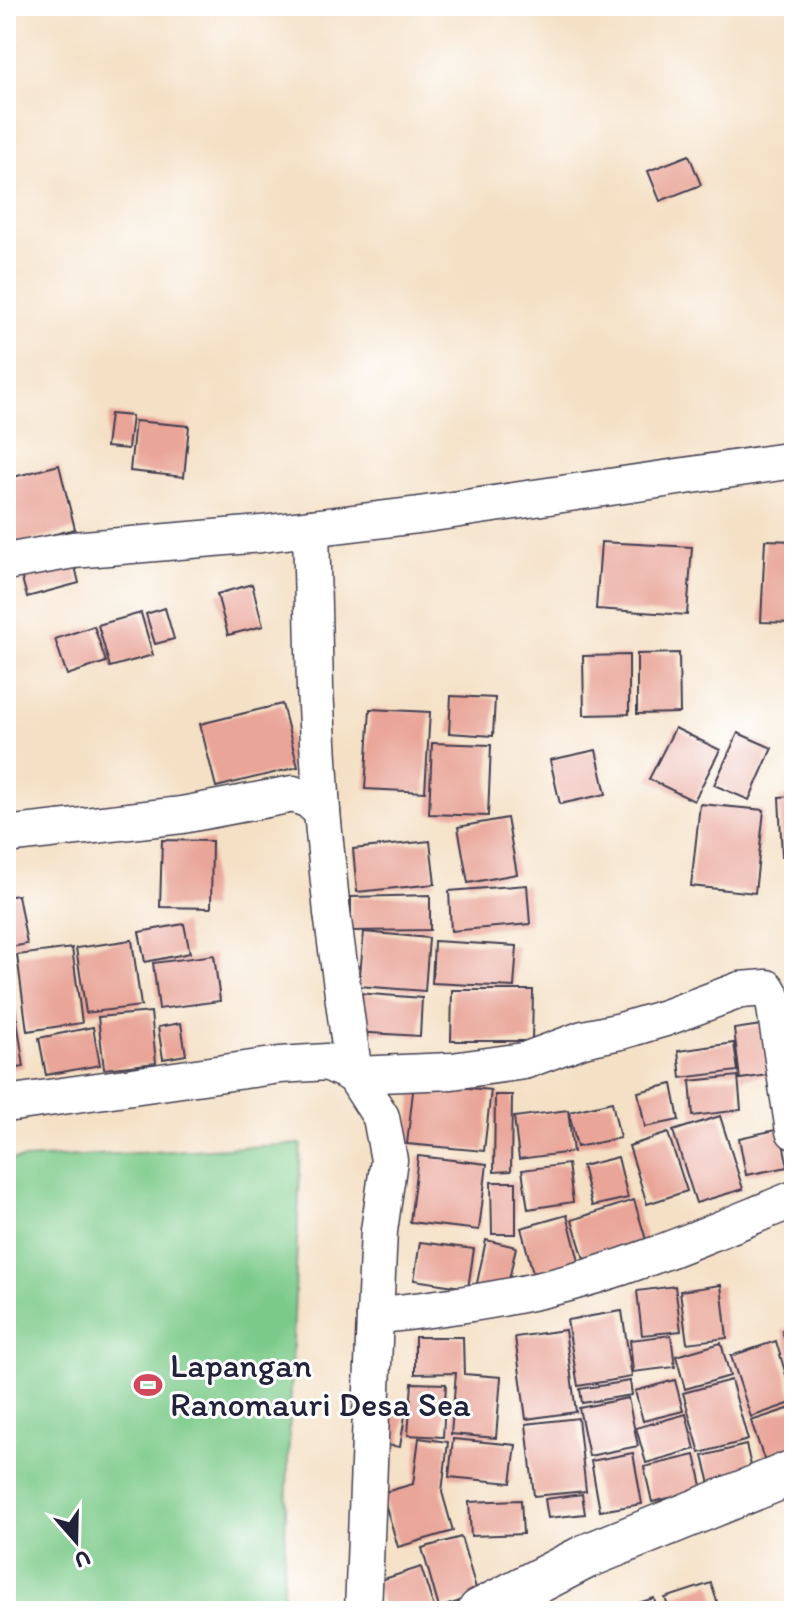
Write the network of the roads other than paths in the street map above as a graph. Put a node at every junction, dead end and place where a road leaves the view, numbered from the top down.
1 (794, 460) edge
2 (311, 528) junction
3 (6, 562) edge
4 (322, 812) junction
5 (6, 835) edge
6 (354, 1075) junction
7 (6, 1104) edge
8 (794, 1131) edge
9 (794, 1199) edge
10 (375, 1316) junction
11 (794, 1472) edge
12 (499, 1607) edge
13 (363, 1611) edge

1 - 2 street
2 - 3 street
2 - 4 street
4 - 5 street
4 - 6 street
6 - 7 street
6 - 8 street
6 - 10 street
9 - 10 street
10 - 13 street
11 - 12 main road

